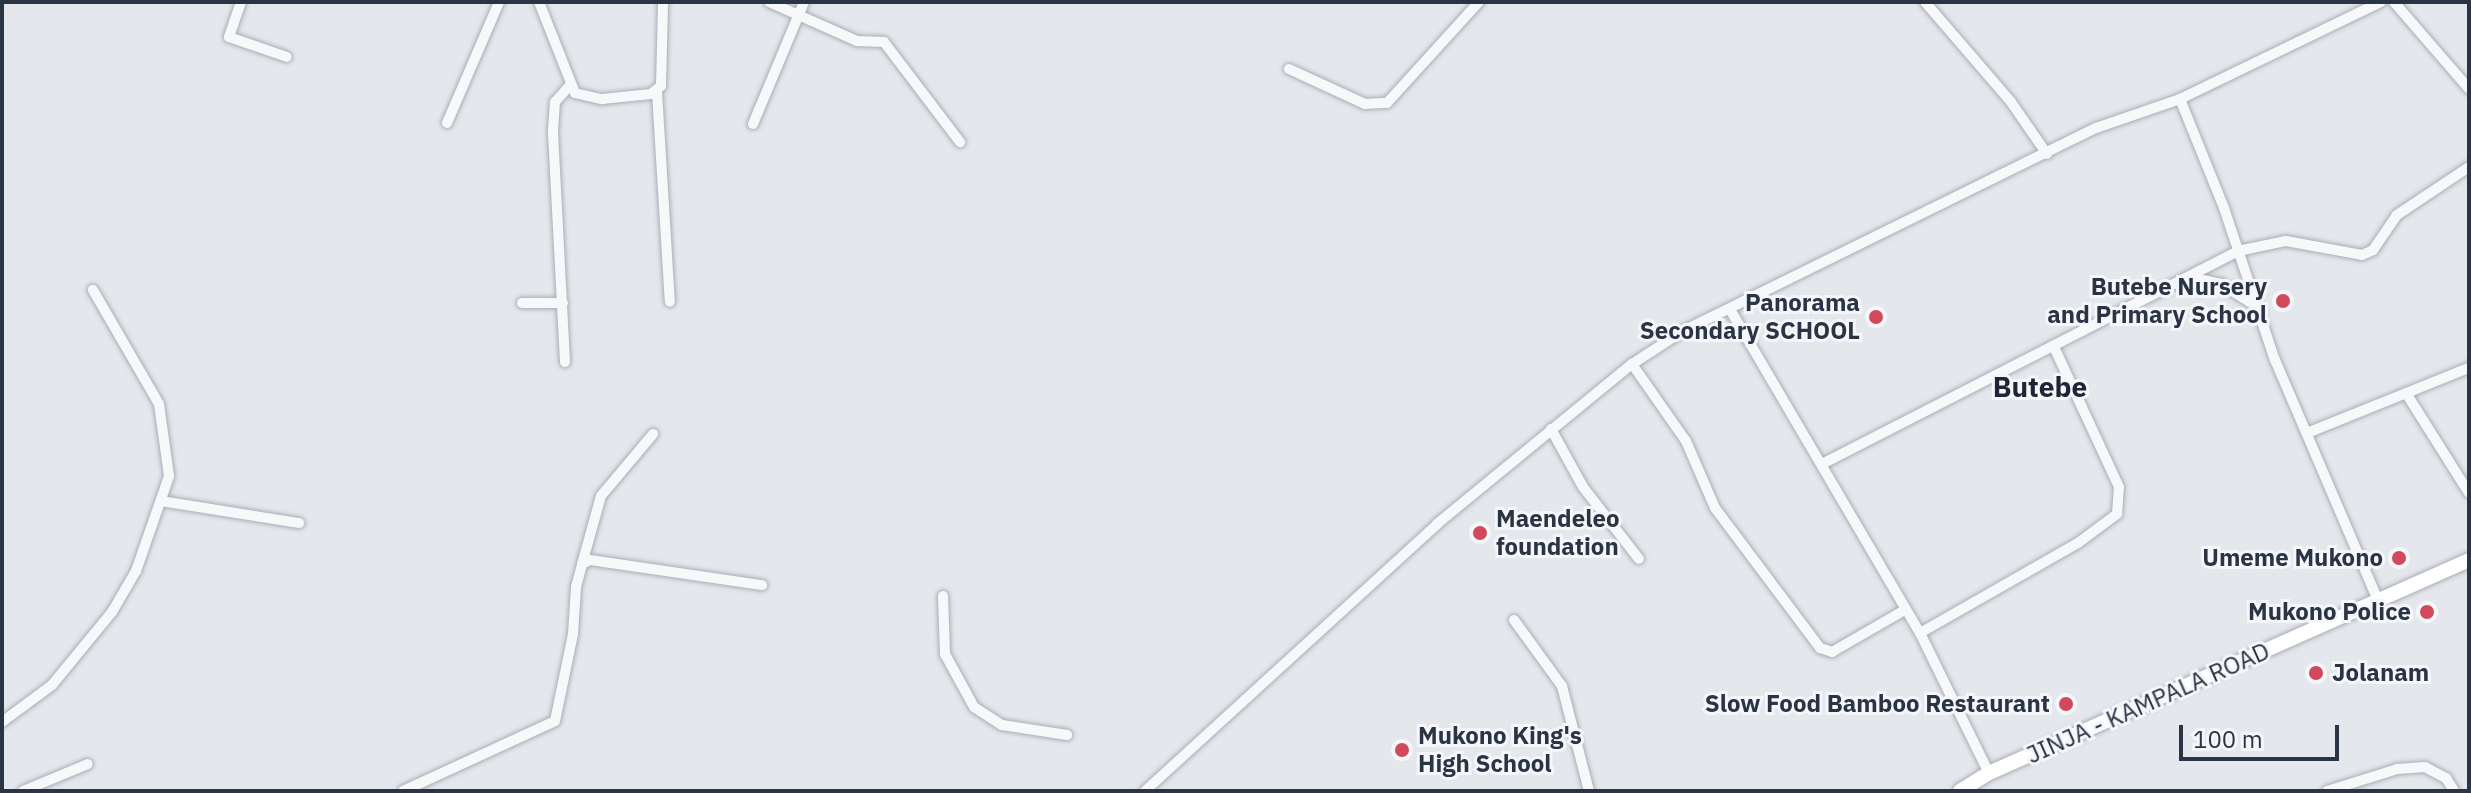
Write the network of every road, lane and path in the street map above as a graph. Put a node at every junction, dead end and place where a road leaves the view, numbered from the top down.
1 (241, 2) edge
2 (499, 2) edge
3 (539, 2) edge
4 (663, 2) edge
5 (769, 2) edge
6 (804, 2) edge
7 (1479, 2) edge
8 (1925, 2) edge
9 (2381, 2) edge
10 (2394, 2) edge
11 (799, 14) junction
12 (287, 57) dead end
13 (1289, 69) dead end
14 (571, 84) junction
15 (2469, 89) edge
16 (657, 92) junction
17 (2180, 99) junction
18 (447, 123) dead end
19 (753, 124) dead end
20 (960, 142) dead end
21 (2047, 154) junction
22 (2469, 167) edge
23 (2238, 251) junction
24 (2189, 277) junction
25 (93, 290) dead end
26 (670, 302) dead end
27 (522, 303) dead end
28 (563, 303) junction
29 (2254, 305) junction
30 (1731, 311) junction
31 (2055, 349) junction
32 (565, 362) dead end
33 (1632, 364) junction
34 (2469, 368) edge
35 (2406, 393) junction
36 (1551, 429) junction
37 (2307, 433) junction
38 (653, 434) dead end
39 (1822, 464) junction
40 (2469, 493) edge
41 (161, 501) junction
42 (299, 523) dead end
43 (1639, 559) dead end
44 (2469, 560) edge
45 (582, 564) junction
46 (762, 585) dead end
47 (943, 596) dead end
48 (2378, 600) junction
49 (1903, 611) junction
50 (1514, 620) dead end
51 (1920, 633) junction
52 (2, 722) edge
53 (1067, 735) dead end
54 (88, 764) dead end
55 (1989, 773) junction
56 (23, 791) edge
57 (403, 791) edge
58 (1145, 791) edge
59 (1589, 791) edge
60 (1960, 791) edge
61 (2327, 791) edge
62 (2454, 791) edge

1 - 12 street
2 - 18 street
3 - 14 street
4 - 16 street
5 - 11 street
6 - 11 street
7 - 13 street
8 - 21 street
9 - 17 street
10 - 15 street
11 - 19 street
11 - 20 street
14 - 16 street
14 - 28 street
16 - 26 street
17 - 21 street
17 - 23 street
21 - 30 street
22 - 23 street
23 - 24 street
23 - 29 street
24 - 29 street
24 - 31 street
25 - 41 street
27 - 28 street
28 - 32 street
29 - 37 street
30 - 33 street
30 - 39 street
31 - 39 street
31 - 51 street
33 - 36 street
33 - 49 street
34 - 35 street
35 - 37 street
35 - 40 street
36 - 43 street
36 - 58 street
37 - 48 street
38 - 45 street
39 - 49 street
41 - 42 street
41 - 52 street
44 - 48 highway, JINJA - KAMPALA ROAD
45 - 46 street
45 - 57 street
47 - 53 street
48 - 55 highway, JINJA - KAMPALA ROAD
49 - 51 street
50 - 59 street
51 - 55 street
54 - 56 street
55 - 60 highway, JINJA - KAMPALA ROAD
61 - 62 street

